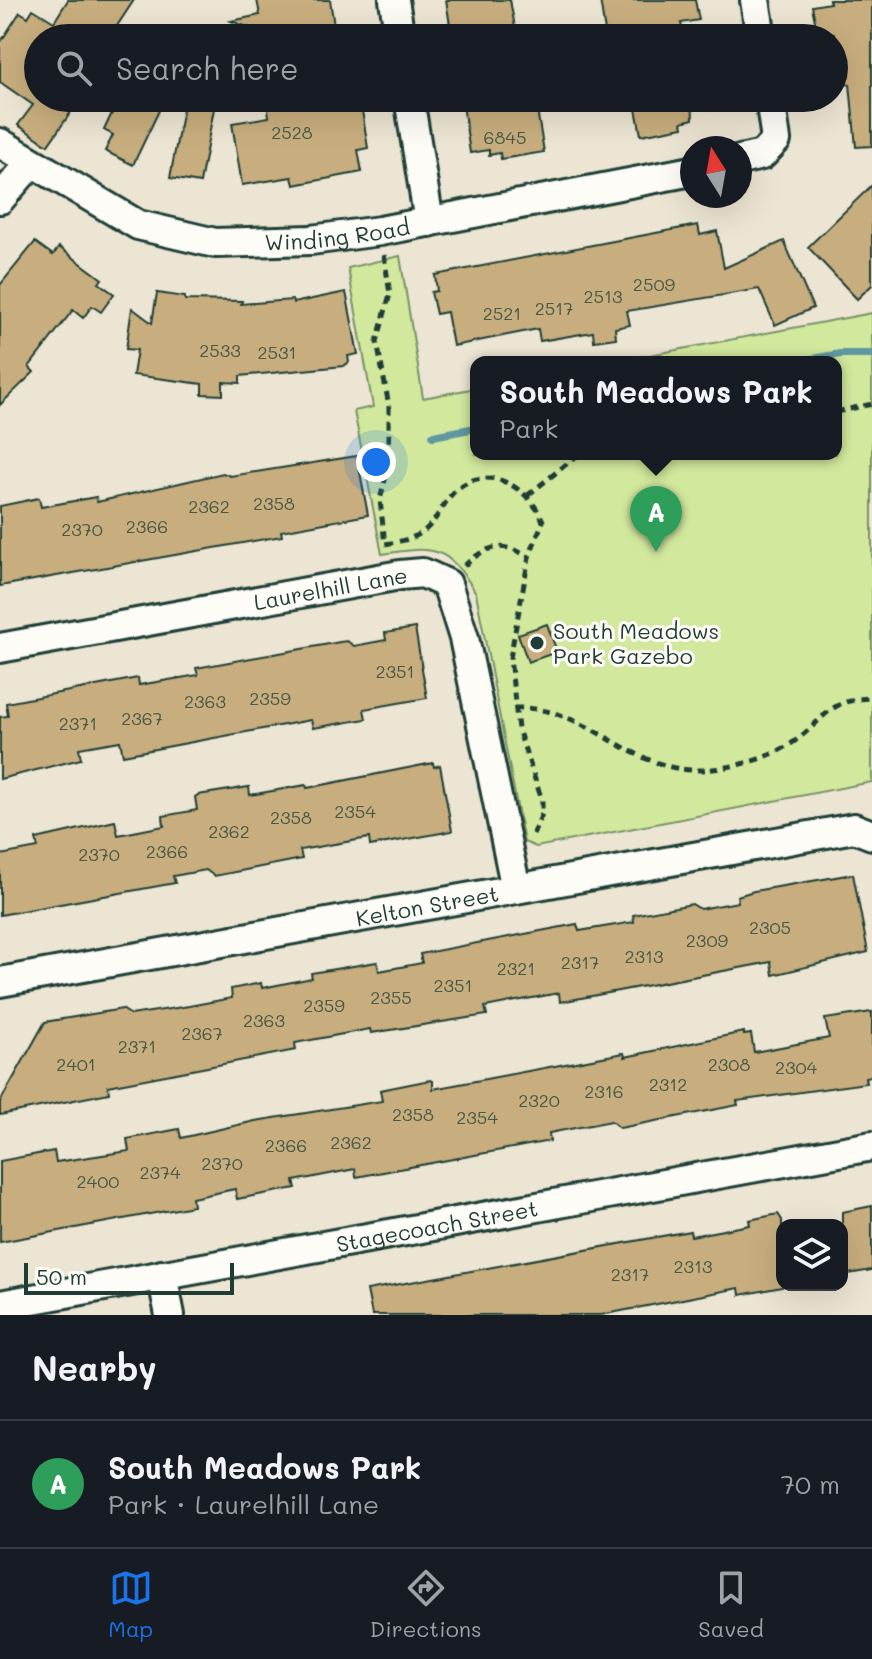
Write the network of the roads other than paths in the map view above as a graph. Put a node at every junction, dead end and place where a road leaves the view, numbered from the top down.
1 (394, 0) edge
2 (755, 0) edge
3 (398, 24) edge
4 (759, 24) edge
5 (411, 112) edge
6 (772, 112) edge
7 (0, 143) edge
8 (752, 157) edge
9 (31, 163) junction
10 (680, 173) edge
11 (0, 199) edge
12 (429, 222) junction
13 (0, 648) edge
14 (863, 832) edge
15 (516, 889) junction
16 (0, 982) edge
17 (872, 1146) edge
18 (162, 1275) junction
19 (0, 1305) edge
20 (170, 1315) edge

1 - 3 street
2 - 4 street
5 - 12 street
6 - 8 street
7 - 9 street, Winding Road
9 - 11 street
9 - 12 street, Winding Road
10 - 12 street, Winding Road
13 - 15 street, Laurelhill Lane
14 - 15 street, Kelton Street
15 - 16 street, Kelton Street
17 - 18 street, Stagecoach Street
18 - 19 street, Stagecoach Street
18 - 20 street

